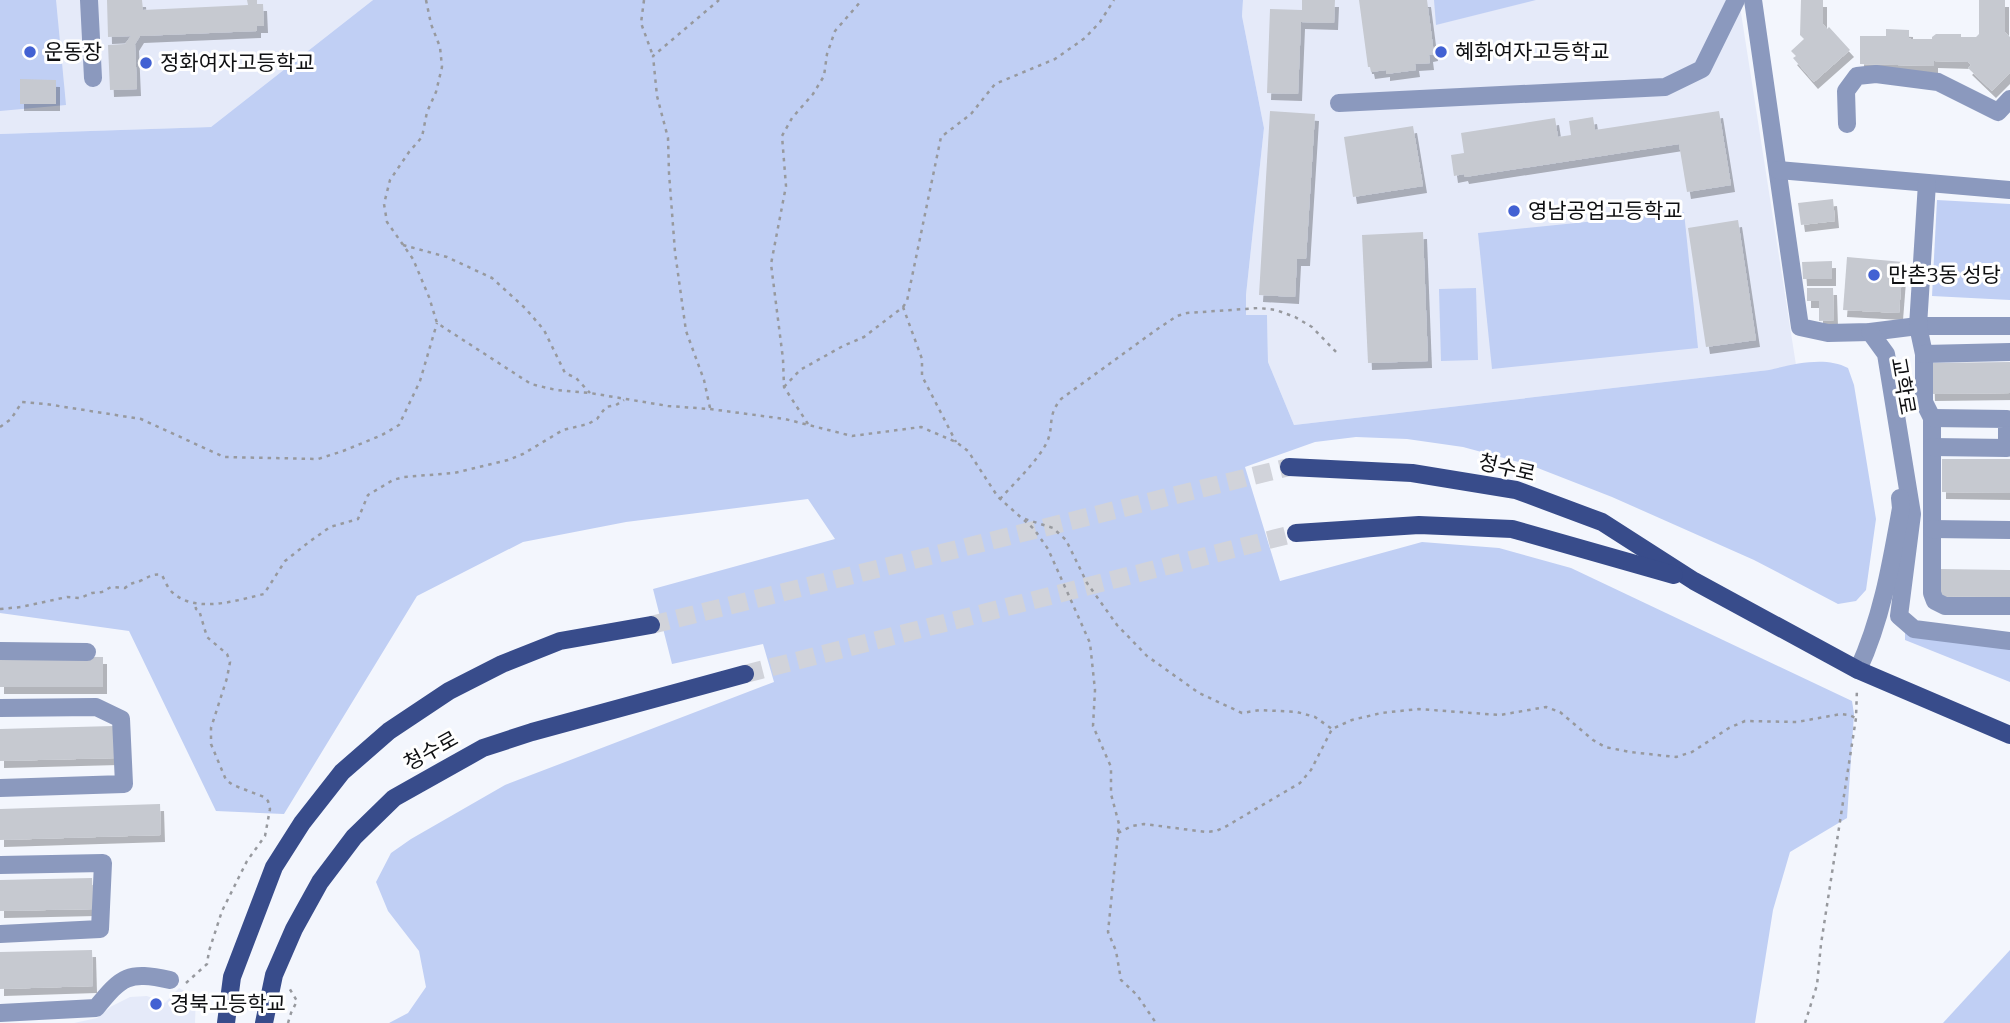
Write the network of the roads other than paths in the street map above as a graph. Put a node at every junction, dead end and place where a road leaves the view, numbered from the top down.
1 (89, 0) edge
2 (1736, 0) edge
3 (1753, 0) edge
4 (93, 78) dead end
5 (2010, 99) edge
6 (1339, 103) dead end
7 (1847, 124) dead end
8 (1778, 170) junction
9 (1927, 183) junction
10 (2010, 190) edge
11 (1918, 326) junction
12 (2010, 326) edge
13 (1870, 332) junction
14 (2010, 352) edge
15 (1924, 354) junction
16 (1932, 418) junction
17 (2009, 435) edge
18 (1932, 447) junction
19 (1289, 467) tunnel mouth
20 (1932, 529) junction
21 (2010, 530) edge
22 (1296, 533) tunnel mouth
23 (1694, 581) junction
24 (2010, 606) edge
25 (652, 625) tunnel mouth
26 (2010, 641) edge
27 (4, 646) edge
28 (87, 652) dead end
29 (1858, 670) junction
30 (745, 674) tunnel mouth
31 (0, 708) edge
32 (2010, 735) edge
33 (0, 788) edge
34 (0, 864) edge
35 (0, 934) edge
36 (170, 980) road end
37 (0, 1013) edge
38 (226, 1023) edge
39 (264, 1023) edge

1 - 4 street
2 - 6 street
3 - 8 street, 교학로
5 - 7 street
8 - 9 street
8 - 13 street, 교학로
9 - 10 street
9 - 11 street
11 - 12 street
11 - 13 street
11 - 15 street
13 - 26 street
13 - 29 street, 교학로
14 - 15 street
15 - 16 street
16 - 17 street
16 - 18 street
17 - 18 street
18 - 20 street
19 - 23 main road, 청수로
20 - 21 street
20 - 24 street
22 - 23 main road, 청수로
23 - 29 main road, 청수로
25 - 38 main road, 청수로
27 - 28 street
29 - 32 main road, 청수로
30 - 39 main road, 청수로
31 - 33 street
34 - 35 street
36 - 37 street

